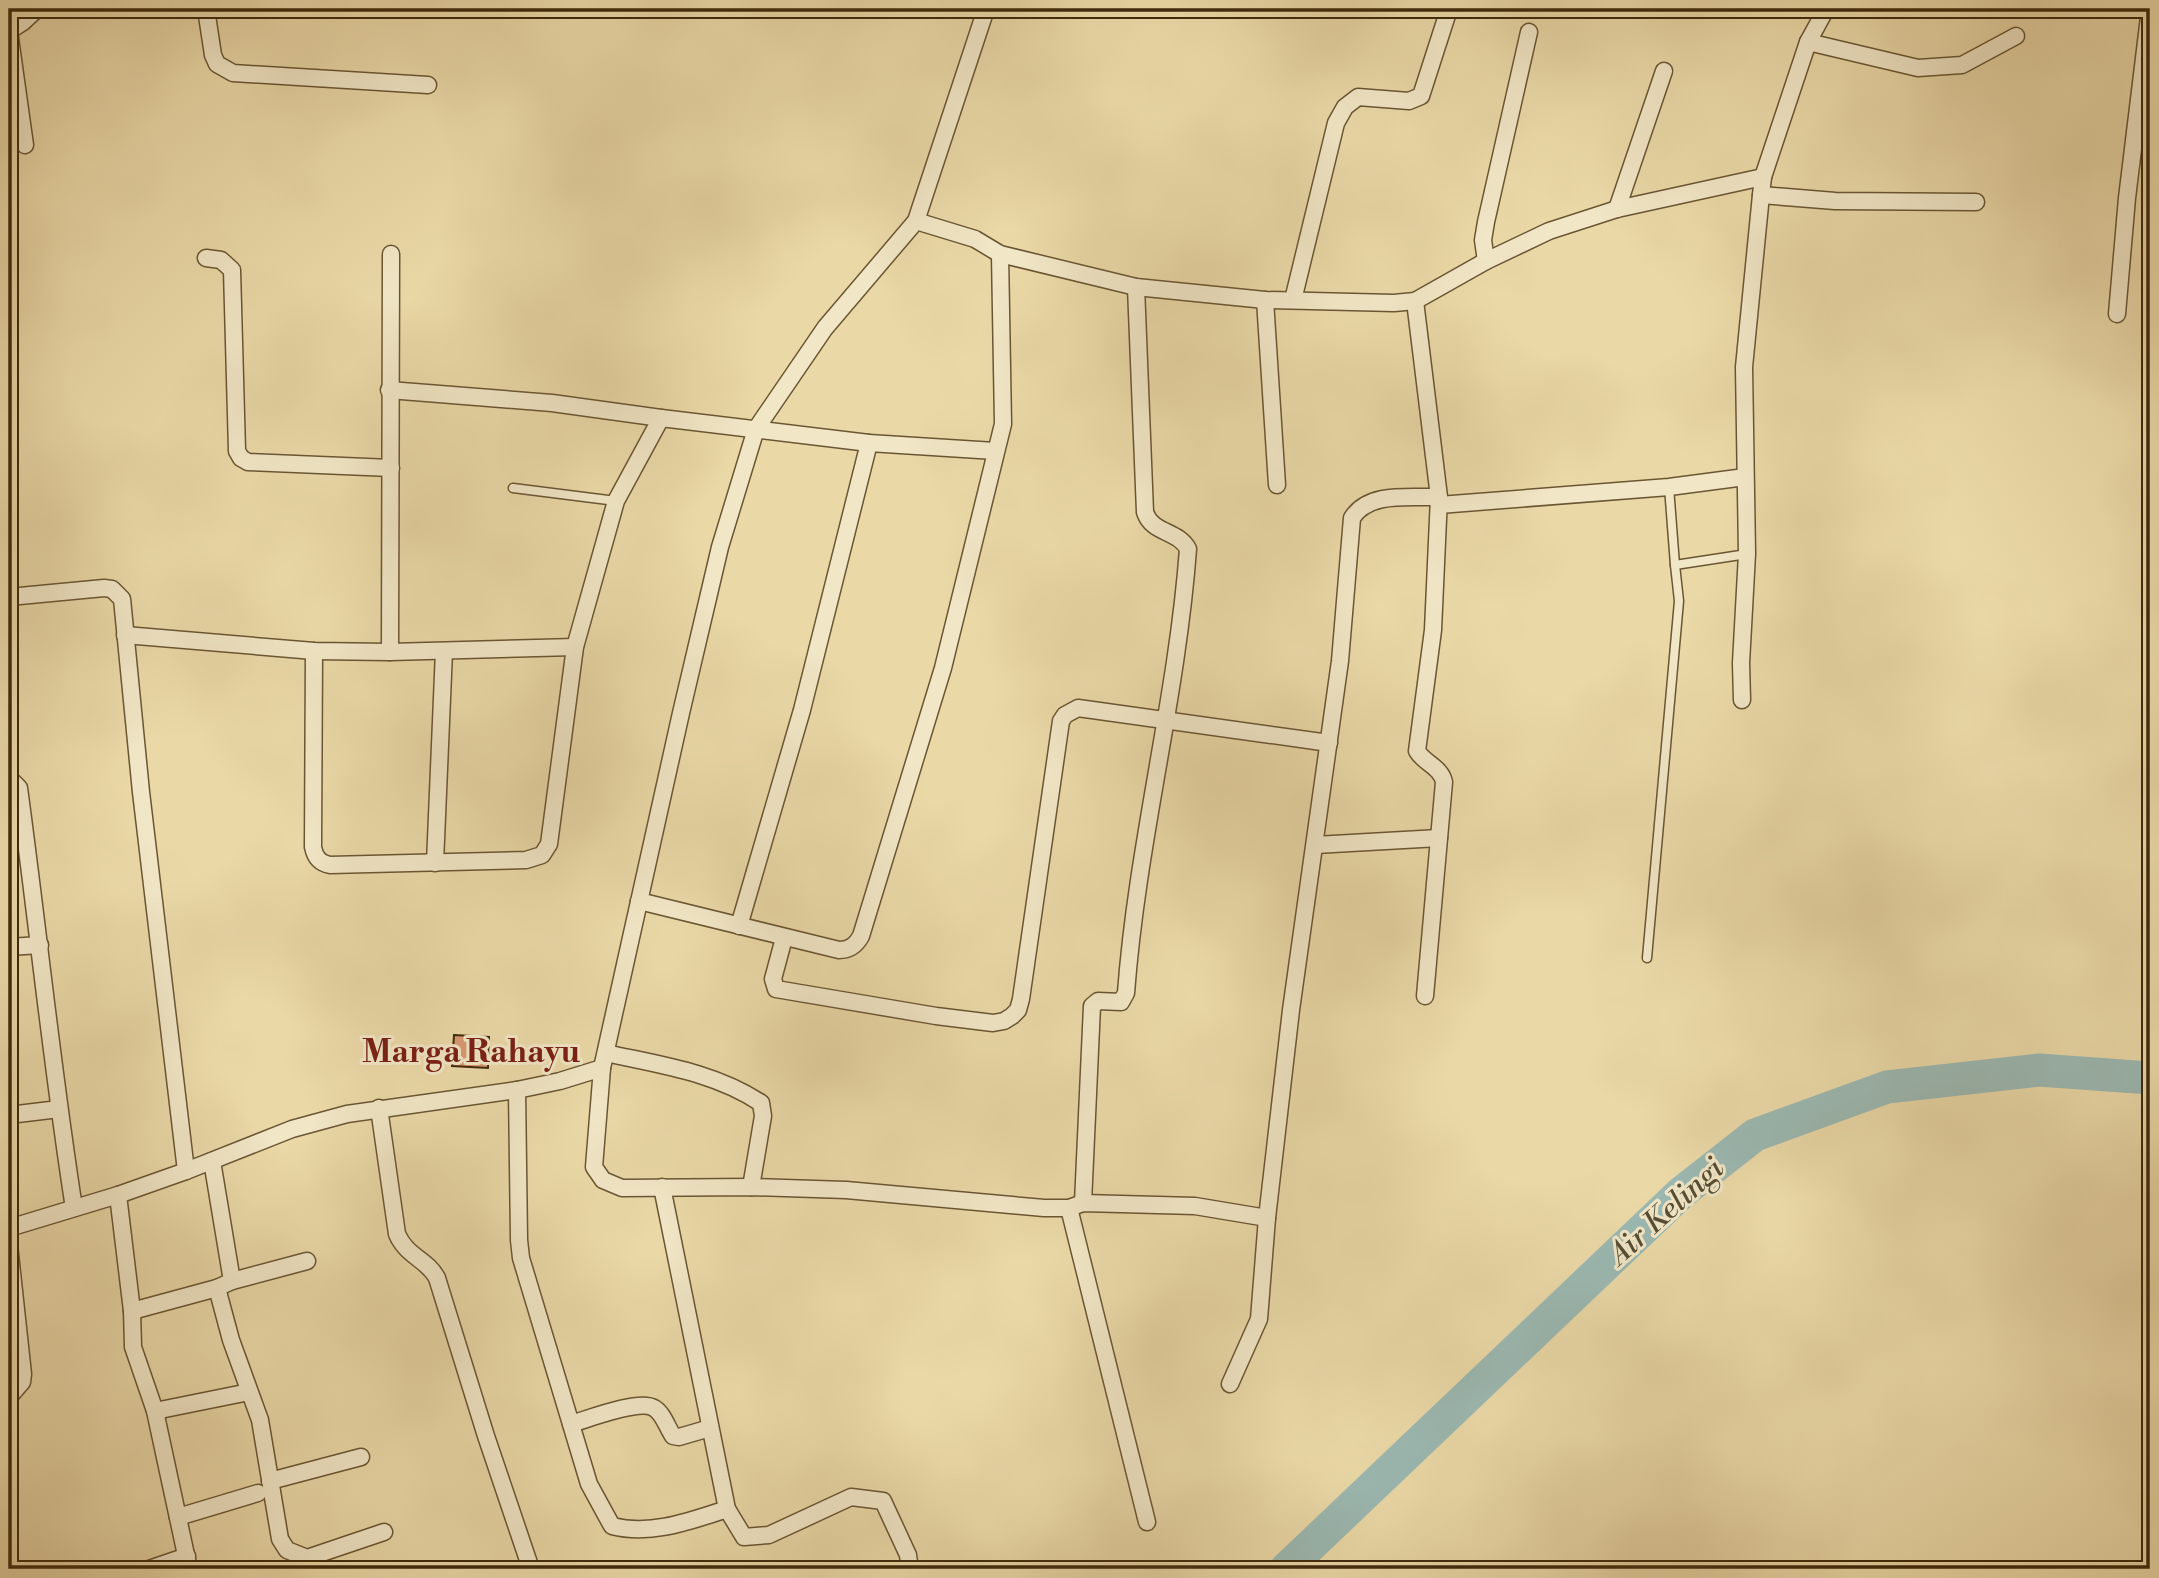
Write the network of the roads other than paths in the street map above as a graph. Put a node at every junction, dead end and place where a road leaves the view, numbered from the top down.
1 (37, 9) edge
2 (206, 9) edge
3 (986, 9) edge
4 (1448, 9) edge
5 (1826, 9) edge
6 (2150, 9) edge
7 (9, 31) edge
8 (1529, 32) dead end
9 (2016, 36) dead end
10 (1808, 42) junction
11 (1664, 71) dead end
12 (428, 85) dead end
13 (25, 145) dead end
14 (1763, 177) junction
15 (1761, 195) junction
16 (1976, 202) dead end
17 (1616, 209) junction
18 (916, 222) junction
19 (391, 254) dead end
20 (1000, 254) junction
21 (206, 258) dead end
22 (1486, 261) junction
23 (1136, 288) junction
24 (1265, 300) junction
25 (1293, 300) junction
26 (1415, 301) junction
27 (2116, 314) dead end
28 (389, 390) junction
29 (662, 418) junction
30 (756, 429) junction
31 (869, 443) junction
32 (995, 451) junction
33 (391, 468) junction
34 (1745, 477) junction
35 (1277, 485) dead end
36 (1669, 487) junction
37 (513, 488) dead end
38 (616, 501) junction
39 (1439, 501) junction
40 (1747, 554) junction
41 (1675, 565) junction
42 (9, 597) edge
43 (125, 635) junction
44 (575, 648) junction
45 (314, 651) junction
46 (444, 651) junction
47 (390, 652) junction
48 (1742, 701) dead end
49 (1167, 719) junction
50 (1329, 744) junction
51 (9, 778) edge
52 (1439, 838) junction
53 (1315, 845) junction
54 (435, 863) junction
55 (639, 901) junction
56 (739, 926) junction
57 (784, 938) junction
58 (40, 945) junction
59 (9, 947) edge
60 (1647, 958) dead end
61 (1425, 996) dead end
62 (604, 1061) junction
63 (517, 1090) junction
64 (379, 1108) junction
65 (59, 1109) junction
66 (9, 1115) edge
67 (212, 1161) junction
68 (186, 1171) junction
69 (662, 1187) junction
70 (751, 1187) junction
71 (118, 1195) junction
72 (1076, 1205) junction
73 (74, 1208) junction
74 (1267, 1218) junction
75 (9, 1228) edge
76 (9, 1245) edge
77 (307, 1261) dead end
78 (232, 1281) junction
79 (217, 1288) junction
80 (132, 1311) junction
81 (1230, 1384) dead end
82 (249, 1392) junction
83 (9, 1397) edge
84 (155, 1411) junction
85 (571, 1424) junction
86 (710, 1427) junction
87 (361, 1457) dead end
88 (270, 1480) junction
89 (258, 1493) dead end
90 (727, 1509) junction
91 (178, 1517) junction
92 (1147, 1522) dead end
93 (384, 1532) dead end
94 (188, 1563) edge
95 (149, 1569) edge
96 (531, 1569) edge
97 (910, 1569) edge

1 - 7 street
2 - 12 street
3 - 18 street
4 - 25 street
5 - 10 street
6 - 27 street
7 - 13 street
8 - 22 street
9 - 10 street
10 - 14 street
11 - 17 street
14 - 15 street
14 - 17 street
15 - 16 street
15 - 34 street
17 - 22 street
18 - 20 street
18 - 30 street
19 - 28 street
20 - 23 street
20 - 32 street
21 - 33 street
22 - 26 street
23 - 24 street
23 - 49 street
24 - 25 street
24 - 35 street
25 - 26 street
26 - 39 street
28 - 29 street
28 - 33 street
29 - 30 street
29 - 38 street
30 - 31 street
30 - 55 street
31 - 32 street
31 - 56 street
32 - 57 street
33 - 47 street
34 - 36 street
34 - 40 street
36 - 39 street
36 - 41 lane
37 - 38 lane
38 - 44 street
39 - 50 street
39 - 52 street
40 - 41 lane
40 - 48 street
41 - 60 lane
42 - 43 street
43 - 45 street
43 - 68 street
44 - 46 street
44 - 54 street
45 - 47 street
45 - 54 street
46 - 47 street
46 - 54 street
49 - 50 street
49 - 57 street
49 - 72 street
50 - 53 street
51 - 58 street
52 - 53 street
52 - 61 street
53 - 74 street
55 - 56 street
55 - 62 street
56 - 57 street
58 - 59 street
58 - 65 street
62 - 63 street
62 - 69 street
62 - 70 street
63 - 64 street
63 - 85 street
64 - 67 street
64 - 96 street
65 - 66 street
65 - 73 street
67 - 68 street
67 - 78 street
68 - 71 street
69 - 70 street
69 - 86 street
70 - 72 street
71 - 73 street
71 - 80 street
72 - 74 street
72 - 92 street
73 - 75 street
74 - 81 street
76 - 83 street
77 - 78 street
78 - 79 street
79 - 80 street
79 - 82 street
80 - 84 street
82 - 84 street
82 - 88 street
84 - 91 street
85 - 86 street
85 - 90 street
86 - 90 street
87 - 88 street
88 - 93 street
89 - 91 street
90 - 97 street
91 - 94 street
94 - 95 street

